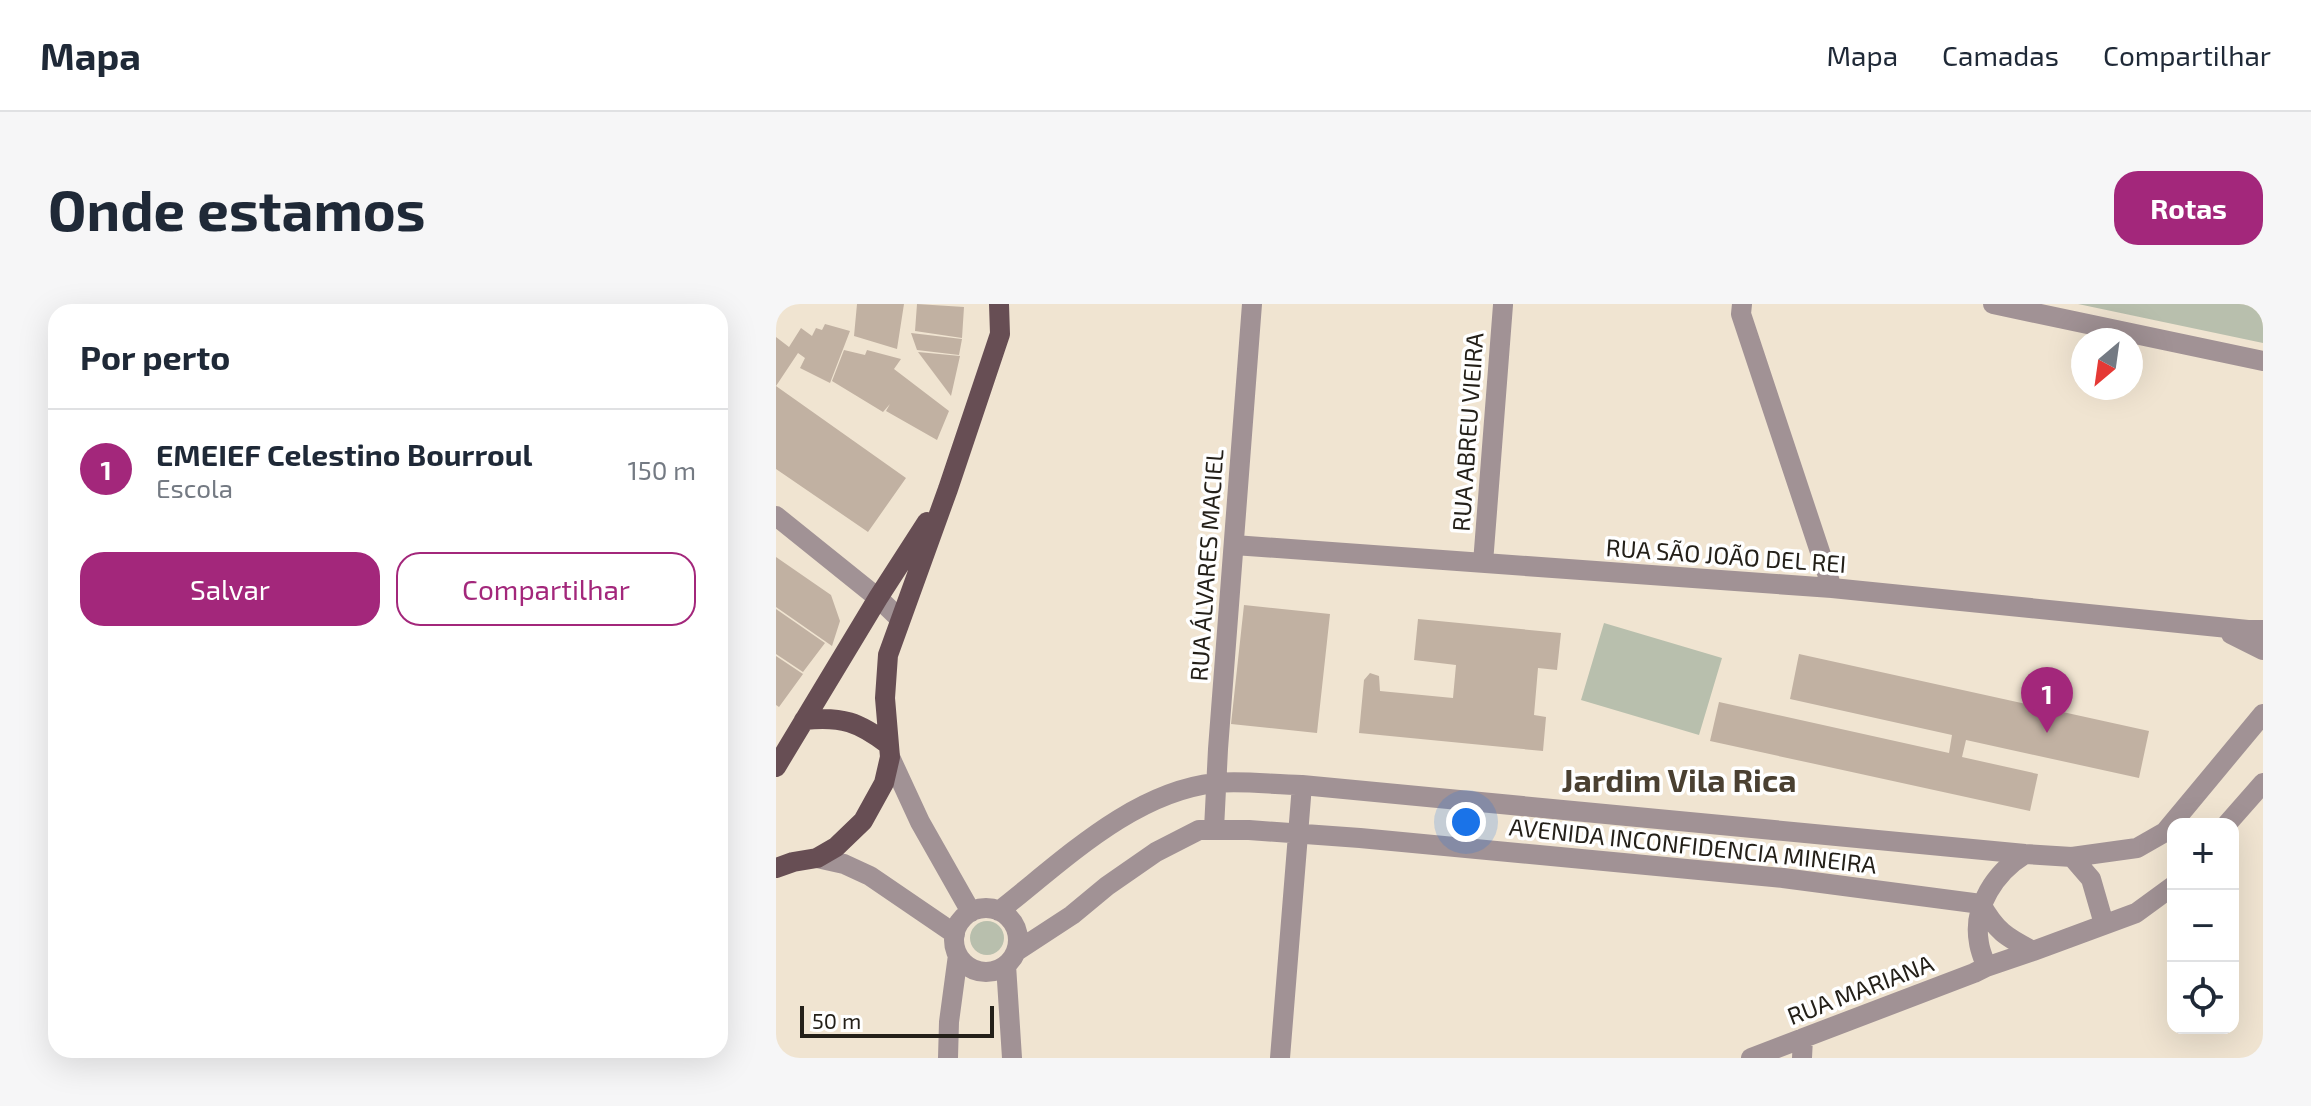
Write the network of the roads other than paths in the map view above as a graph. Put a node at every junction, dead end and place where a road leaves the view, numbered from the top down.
1 (999, 304) edge
2 (1252, 304) edge
3 (1993, 304) edge
4 (1503, 305) edge
5 (1741, 309) edge
6 (2263, 361) edge
7 (948, 489) junction
8 (776, 516) edge
9 (1234, 545) junction
10 (1483, 563) junction
11 (1832, 588) junction
12 (878, 598) junction
13 (900, 619) junction
14 (2213, 626) junction
15 (2263, 630) edge
16 (2263, 650) edge
17 (2263, 714) edge
18 (804, 720) junction
19 (890, 751) junction
20 (776, 767) edge
21 (1217, 783) junction
22 (2263, 783) edge
23 (1302, 785) junction
24 (2232, 818) edge
25 (1214, 829) junction
26 (1298, 834) junction
27 (2025, 854) junction
28 (2072, 857) junction
29 (817, 858) junction
30 (782, 863) edge
31 (2168, 890) edge
32 (1981, 904) junction
33 (999, 911) junction
34 (971, 912) junction
35 (2104, 924) junction
36 (955, 934) junction
37 (2033, 951) junction
38 (958, 955) junction
39 (1012, 958) junction
40 (1986, 967) junction
41 (1802, 1048) edge
42 (948, 1058) edge
43 (1012, 1058) edge
44 (1280, 1058) edge
45 (1751, 1058) edge

1 - 7 main road
2 - 9 street, RUA ÁLVARES MACIEL
3 - 6 street
4 - 10 street, RUA ABREU VIEIRA
5 - 11 street
7 - 12 main road
7 - 13 main road
8 - 12 street
9 - 10 street, RUA SÃO JOÃO DEL REI
9 - 21 street, RUA ÁLVARES MACIEL
10 - 11 street, RUA SÃO JOÃO DEL REI
11 - 14 street, RUA SÃO JOÃO DEL REI
12 - 13 street
12 - 18 main road
13 - 19 main road
14 - 15 street, RUA SÃO JOÃO DEL REI
14 - 16 street, RUA SÃO JOÃO DEL REI
17 - 28 street, AVENIDA INCONFIDENCIA MINEIRA
18 - 19 main road
18 - 20 main road
19 - 29 main road
19 - 34 street
21 - 23 street, AVENIDA INCONFIDENCIA MINEIRA
21 - 25 street, RUA ÁLVARES MACIEL
21 - 33 street, AVENIDA INCONFIDENCIA MINEIRA
22 - 24 street
23 - 26 street
23 - 27 street, AVENIDA INCONFIDENCIA MINEIRA
25 - 26 street, AVENIDA INCONFIDENCIA MINEIRA
25 - 39 street, AVENIDA INCONFIDENCIA MINEIRA
26 - 32 street, AVENIDA INCONFIDENCIA MINEIRA
26 - 44 street
27 - 28 street, AVENIDA INCONFIDENCIA MINEIRA
27 - 32 street
28 - 35 street
29 - 30 main road
29 - 36 street
31 - 35 street
32 - 37 street
32 - 40 street
33 - 34 street
33 - 39 street
34 - 36 street
35 - 37 street
36 - 38 street
37 - 40 street, RUA MARIANA
38 - 39 street
38 - 42 street
39 - 43 street
40 - 41 street, RUA MARIANA
41 - 45 street, RUA MARIANA

